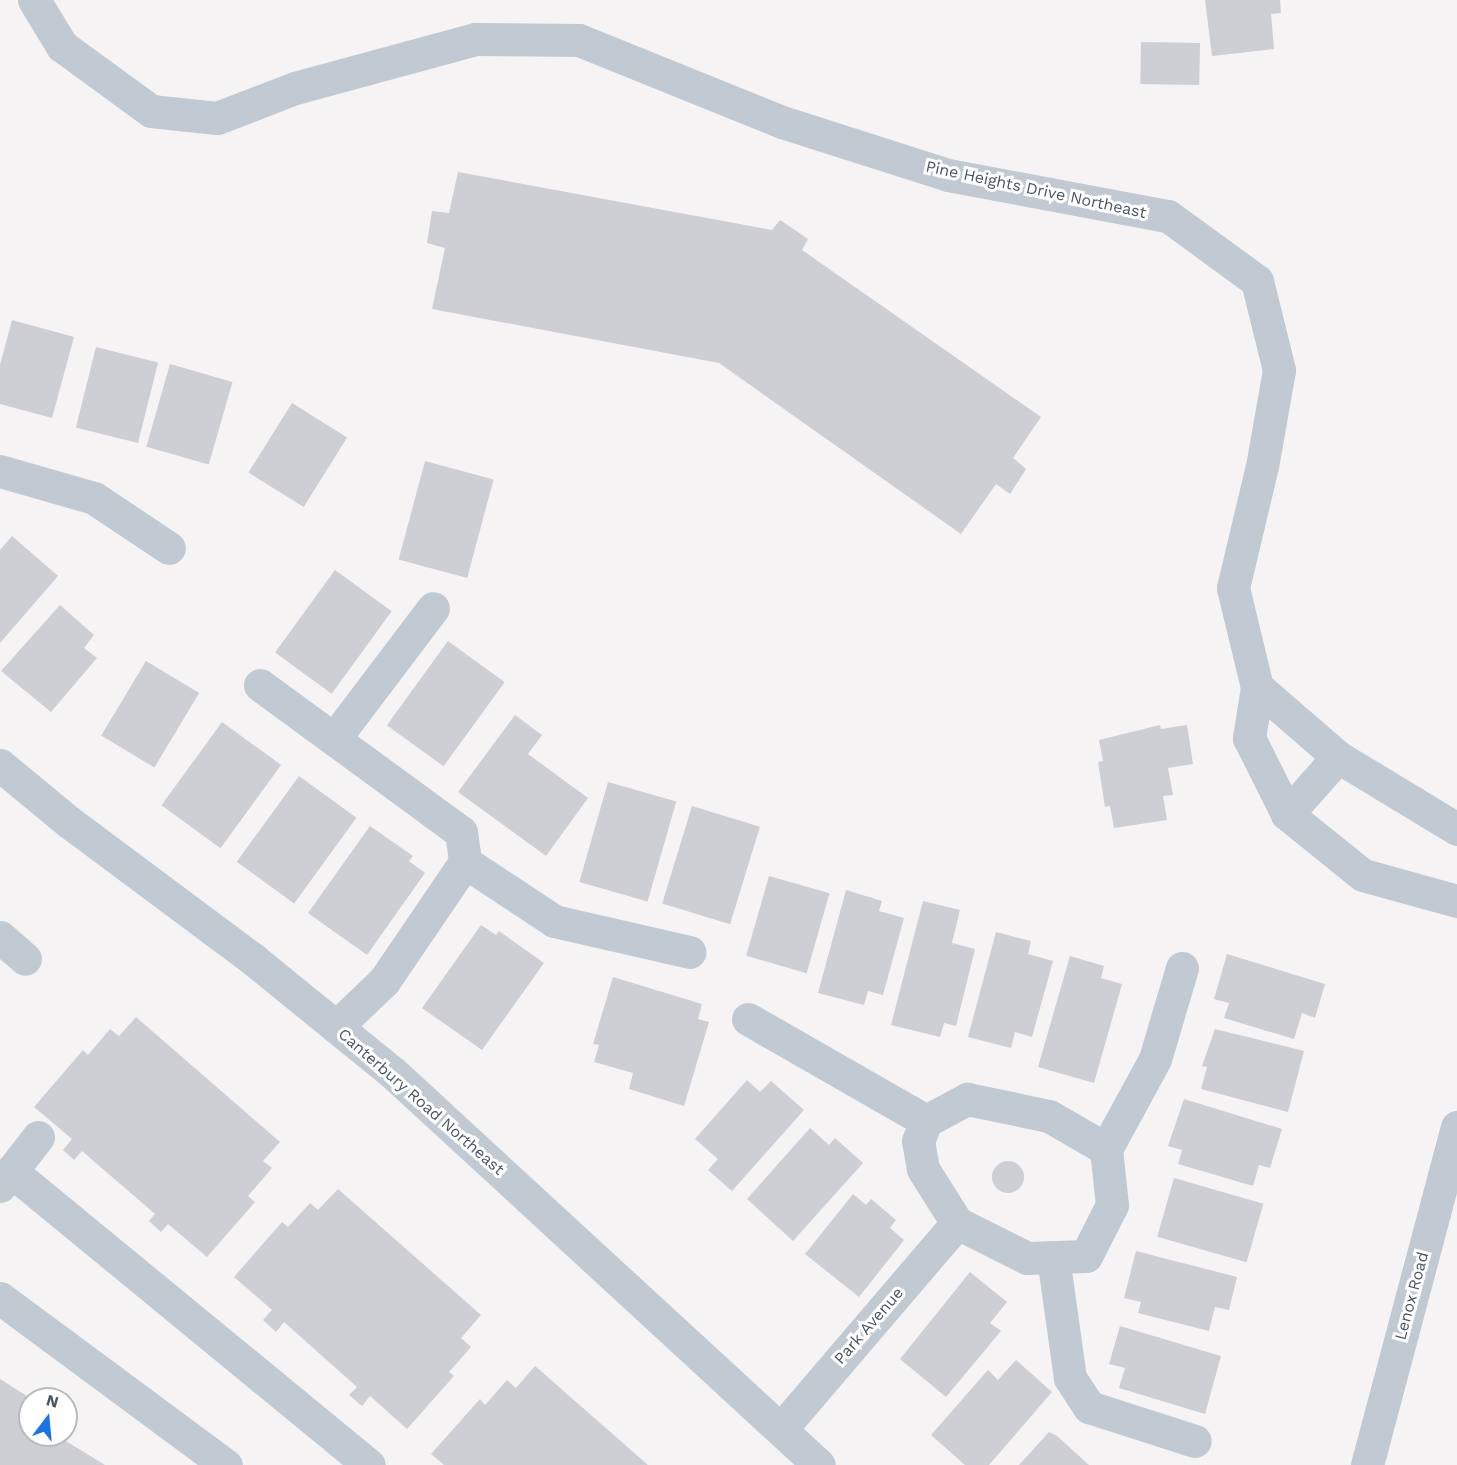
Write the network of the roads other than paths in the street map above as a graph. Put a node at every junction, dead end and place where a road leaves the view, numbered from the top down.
1 (34, 0) edge
2 (0, 471) edge
3 (169, 548) dead end
4 (434, 608) dead end
5 (260, 685) dead end
6 (1257, 687) junction
7 (333, 739) junction
8 (1338, 757) junction
9 (0, 765) edge
10 (1287, 814) junction
11 (1457, 829) edge
12 (465, 862) junction
13 (1457, 901) edge
14 (0, 937) edge
15 (689, 952) dead end
16 (25, 959) dead end
17 (1182, 968) dead end
18 (748, 1019) dead end
19 (336, 1027) junction
20 (926, 1121) junction
21 (1457, 1127) edge
22 (38, 1137) dead end
23 (1106, 1149) junction
24 (1451, 1176) edge
25 (5, 1178) edge
26 (1446, 1217) edge
27 (957, 1223) junction
28 (1053, 1257) junction
29 (0, 1298) edge
30 (781, 1429) junction
31 (1195, 1441) dead end
32 (226, 1465) edge
33 (369, 1465) edge
34 (819, 1465) edge
35 (1367, 1465) edge

1 - 6 street, Pine Heights Drive Northeast
2 - 3 street
4 - 7 street
5 - 7 street
6 - 8 street
6 - 10 street
7 - 12 street
8 - 10 street
8 - 11 street
9 - 19 street, Canterbury Road Northeast
10 - 13 street
12 - 15 street
12 - 19 street
14 - 16 street
17 - 23 street
18 - 20 street
19 - 30 street, Canterbury Road Northeast
20 - 23 street
20 - 27 street
21 - 24 street, Lenox Road
22 - 25 street
23 - 28 street
24 - 26 street, Lenox Road
25 - 33 street
26 - 35 street, Lenox Road
27 - 28 street
27 - 30 street, Park Avenue
28 - 31 street
29 - 32 street
30 - 34 street, Canterbury Road Northeast

